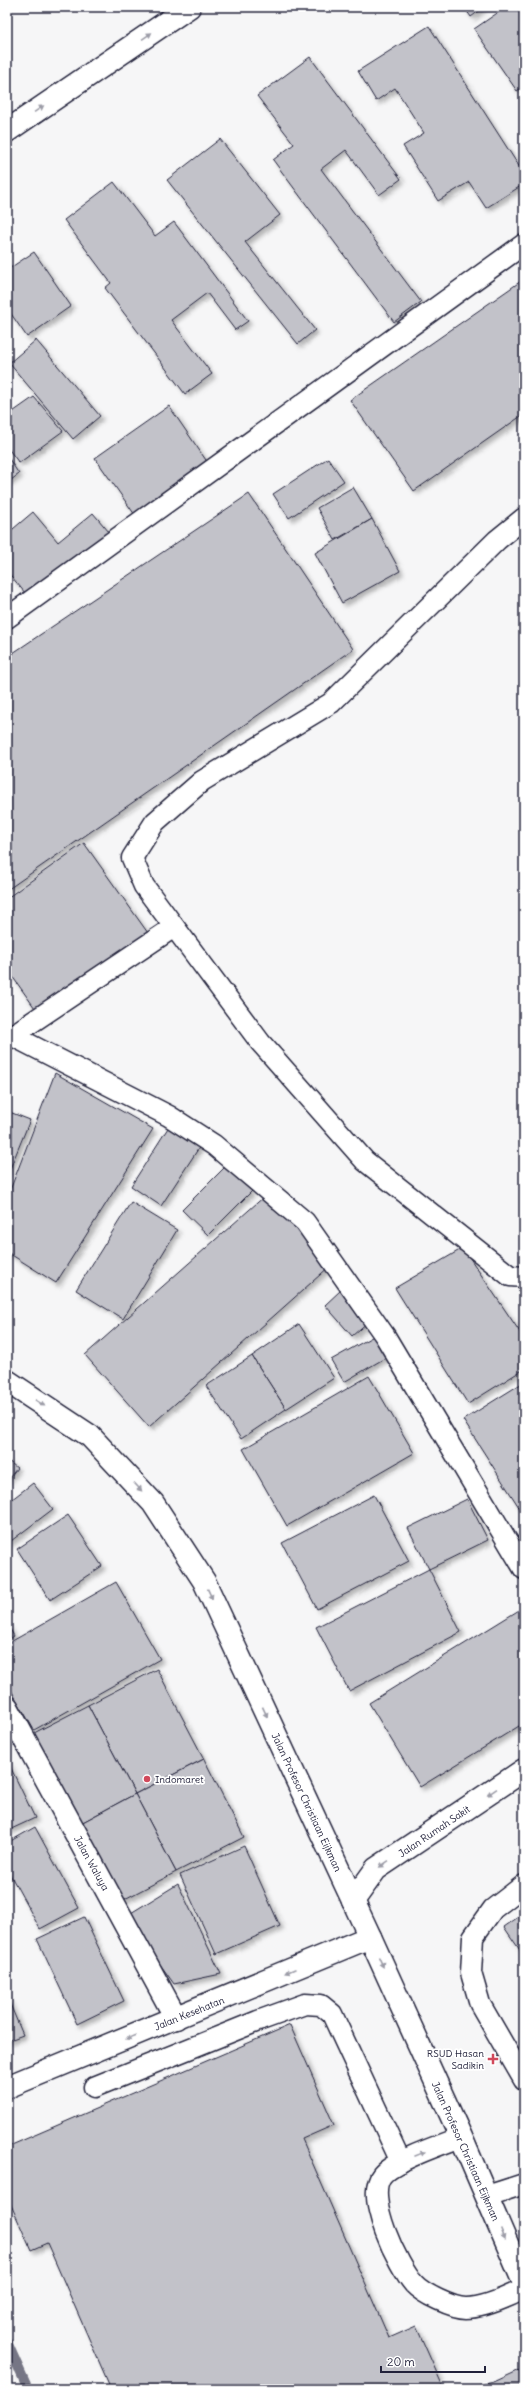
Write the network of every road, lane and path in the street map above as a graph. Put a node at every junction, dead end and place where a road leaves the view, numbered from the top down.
1 (189, 7) edge
2 (7, 130) edge
3 (524, 244) edge
4 (524, 518) edge
5 (7, 618) edge
6 (174, 927) junction
7 (10, 1034) edge
8 (524, 1277) edge
9 (7, 1381) edge
10 (524, 1569) edge
11 (7, 1708) edge
12 (524, 1770) edge
13 (524, 1885) edge
14 (353, 1901) junction
15 (370, 1937) junction
16 (176, 2018) junction
17 (524, 2080) edge
18 (7, 2087) edge
19 (94, 2087) dead end
20 (461, 2137) junction
21 (401, 2162) junction
22 (524, 2184) edge
23 (487, 2196) junction
24 (524, 2283) edge
25 (524, 2289) edge

2 -> 1 main road
3 - 5 lane
4 - 6 lane
6 - 7 lane
6 - 8 lane
7 - 10 lane
9 -> 14 main road, Jalan Profesor Christiaan Eijkman
11 - 16 main road, Jalan Waluya
12 -> 14 main road, Jalan Rumah Sakit
13 - 17 lane
14 - 15 main road, Jalan Profesor Christiaan Eijkman
15 -> 16 main road, Jalan Kesehatan
15 -> 20 main road, Jalan Profesor Christiaan Eijkman
16 -> 18 main road, Jalan Kesehatan
19 - 21 lane
21 -> 20 lane
20 - 23 main road, Jalan Profesor Christiaan Eijkman
21 - 25 lane
22 - 23 lane
23 -> 24 main road, Jalan Profesor Christiaan Eijkman

